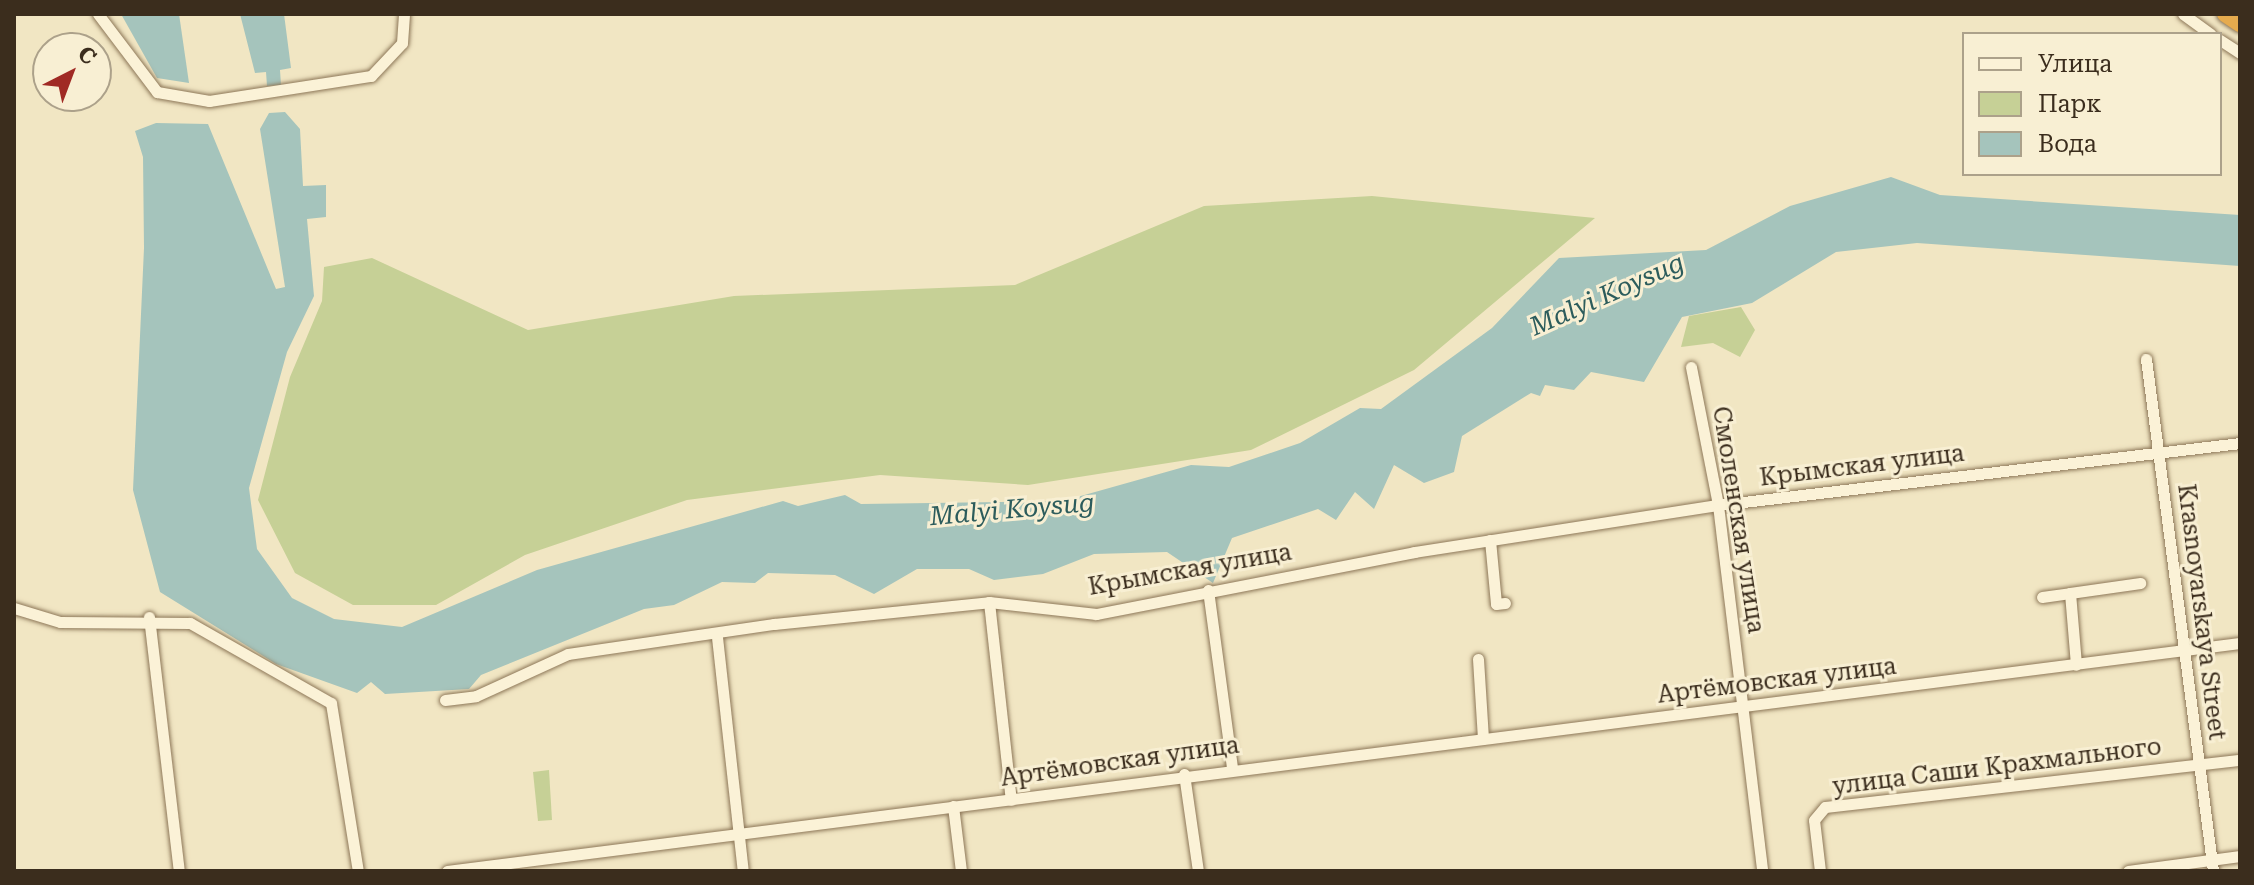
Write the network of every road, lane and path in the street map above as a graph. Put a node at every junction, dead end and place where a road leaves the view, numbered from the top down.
1 (98, 14) edge
2 (404, 14) edge
3 (2183, 14) edge
4 (2225, 14) edge
5 (2240, 24) edge
6 (2208, 32) edge
7 (2222, 41) edge
8 (2240, 53) edge
9 (2146, 359) dead end
10 (1691, 367) dead end
11 (2240, 443) edge
12 (2158, 455) junction
13 (1718, 505) junction
14 (1490, 540) junction
15 (2140, 583) dead end
16 (1208, 590) junction
17 (2070, 593) junction
18 (2042, 597) dead end
19 (989, 602) junction
20 (1505, 603) dead end
21 (14, 608) edge
22 (149, 617) junction
23 (717, 637) junction
24 (2240, 643) edge
25 (2183, 650) junction
26 (1478, 659) dead end
27 (2076, 665) junction
28 (445, 700) dead end
29 (1742, 709) junction
30 (1483, 739) junction
31 (2240, 760) edge
32 (2199, 766) junction
33 (1232, 767) junction
34 (1184, 774) junction
35 (1011, 800) junction
36 (953, 806) junction
37 (738, 831) junction
38 (2240, 856) edge
39 (2212, 865) edge
40 (179, 871) edge
41 (358, 871) edge
42 (447, 871) edge
43 (743, 871) edge
44 (961, 871) edge
45 (1198, 871) edge
46 (1762, 871) edge
47 (1820, 871) edge
48 (2128, 871) edge

1 - 2 street
3 - 6 street
4 - 5 highway
7 - 8 street
9 - 12 street, Krasnoyarskaya Street
10 - 13 street, Смоленская улица
11 - 12 street, Крымская улица
12 - 13 street, Крымская улица
12 - 25 street, Krasnoyarskaya Street
13 - 14 street, Крымская улица
13 - 29 street, Смоленская улица
14 - 16 street, Крымская улица
14 - 20 street
15 - 17 street
16 - 19 street, Крымская улица
16 - 33 street
17 - 18 street
17 - 27 street
19 - 23 street, Крымская улица
19 - 35 street
21 - 22 street
22 - 40 street
22 - 41 street
23 - 28 street, Крымская улица
23 - 37 street
24 - 25 street, Артёмовская улица
25 - 27 street, Артёмовская улица
25 - 32 street, Krasnoyarskaya Street
26 - 30 street
27 - 29 street, Артёмовская улица
29 - 30 street, Артёмовская улица
29 - 46 street, Смоленская улица
30 - 33 street, Артёмовская улица
31 - 32 street, улица Саши Крахмального
32 - 39 street, Krasnoyarskaya Street
32 - 47 street, улица Саши Крахмального
33 - 34 street, Артёмовская улица
34 - 35 street, Артёмовская улица
34 - 45 street
35 - 36 street, Артёмовская улица
36 - 37 street, Артёмовская улица
36 - 44 street
37 - 42 street, Артёмовская улица
37 - 43 street
38 - 39 street
39 - 48 street

